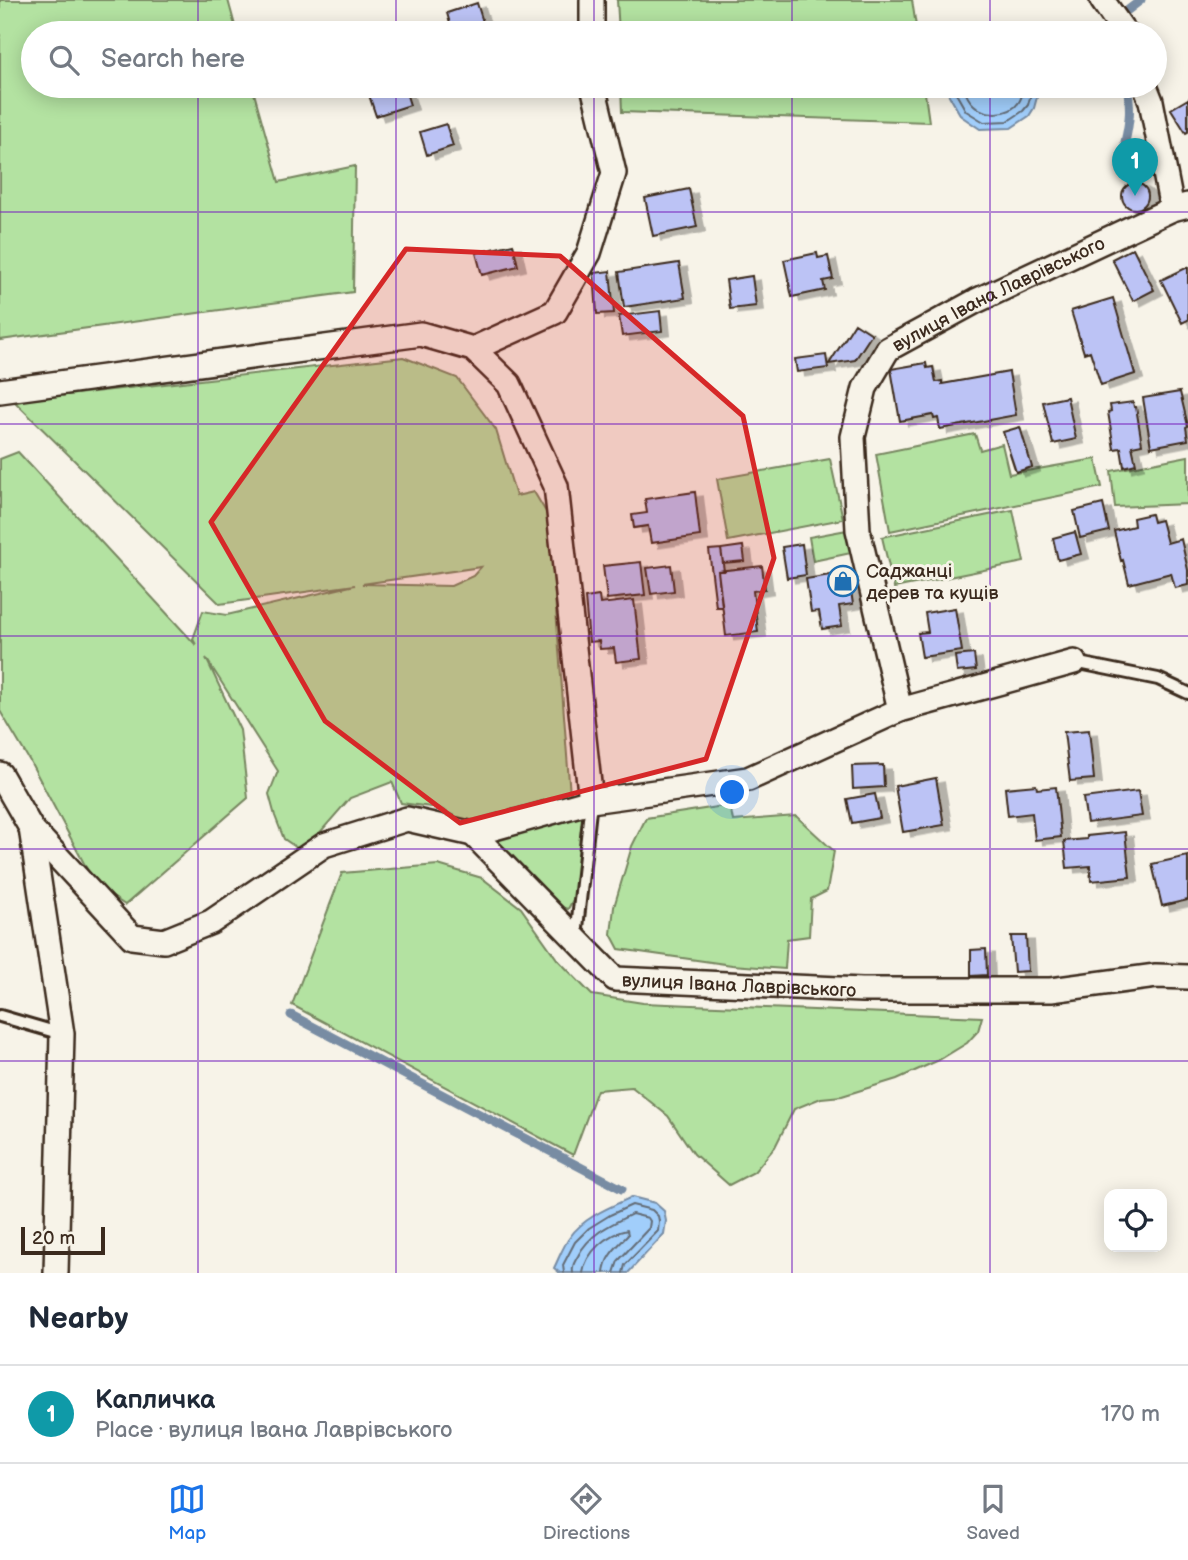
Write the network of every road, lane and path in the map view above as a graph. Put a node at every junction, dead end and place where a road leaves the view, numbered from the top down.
1 (592, 0) edge
2 (1102, 0) edge
3 (593, 21) edge
4 (1117, 21) edge
5 (596, 98) edge
6 (1150, 98) edge
7 (1180, 207) edge
8 (474, 349) junction
9 (0, 391) edge
10 (1074, 662) joint
11 (1188, 693) edge
12 (900, 710) junction
13 (0, 774) edge
14 (591, 801) junction
15 (31, 828) junction
16 (473, 834) junction
17 (576, 940) junction
18 (1188, 978) edge
19 (0, 1016) edge
20 (62, 1034) junction
21 (56, 1273) edge

1 - 3 street
2 - 4 street
5 - 8 street
6 - 7 street, вулиця Івана Лаврівського
7 - 12 street, вулиця Івана Лаврівського
8 - 9 street
8 - 14 street
10 - 11 lane
10 - 12 street
12 - 14 street
13 - 15 street
14 - 16 street
14 - 17 lane
15 - 16 street
15 - 20 street
16 - 17 street, вулиця Івана Лаврівського
17 - 18 street, вулиця Івана Лаврівського
19 - 20 lane
20 - 21 street

